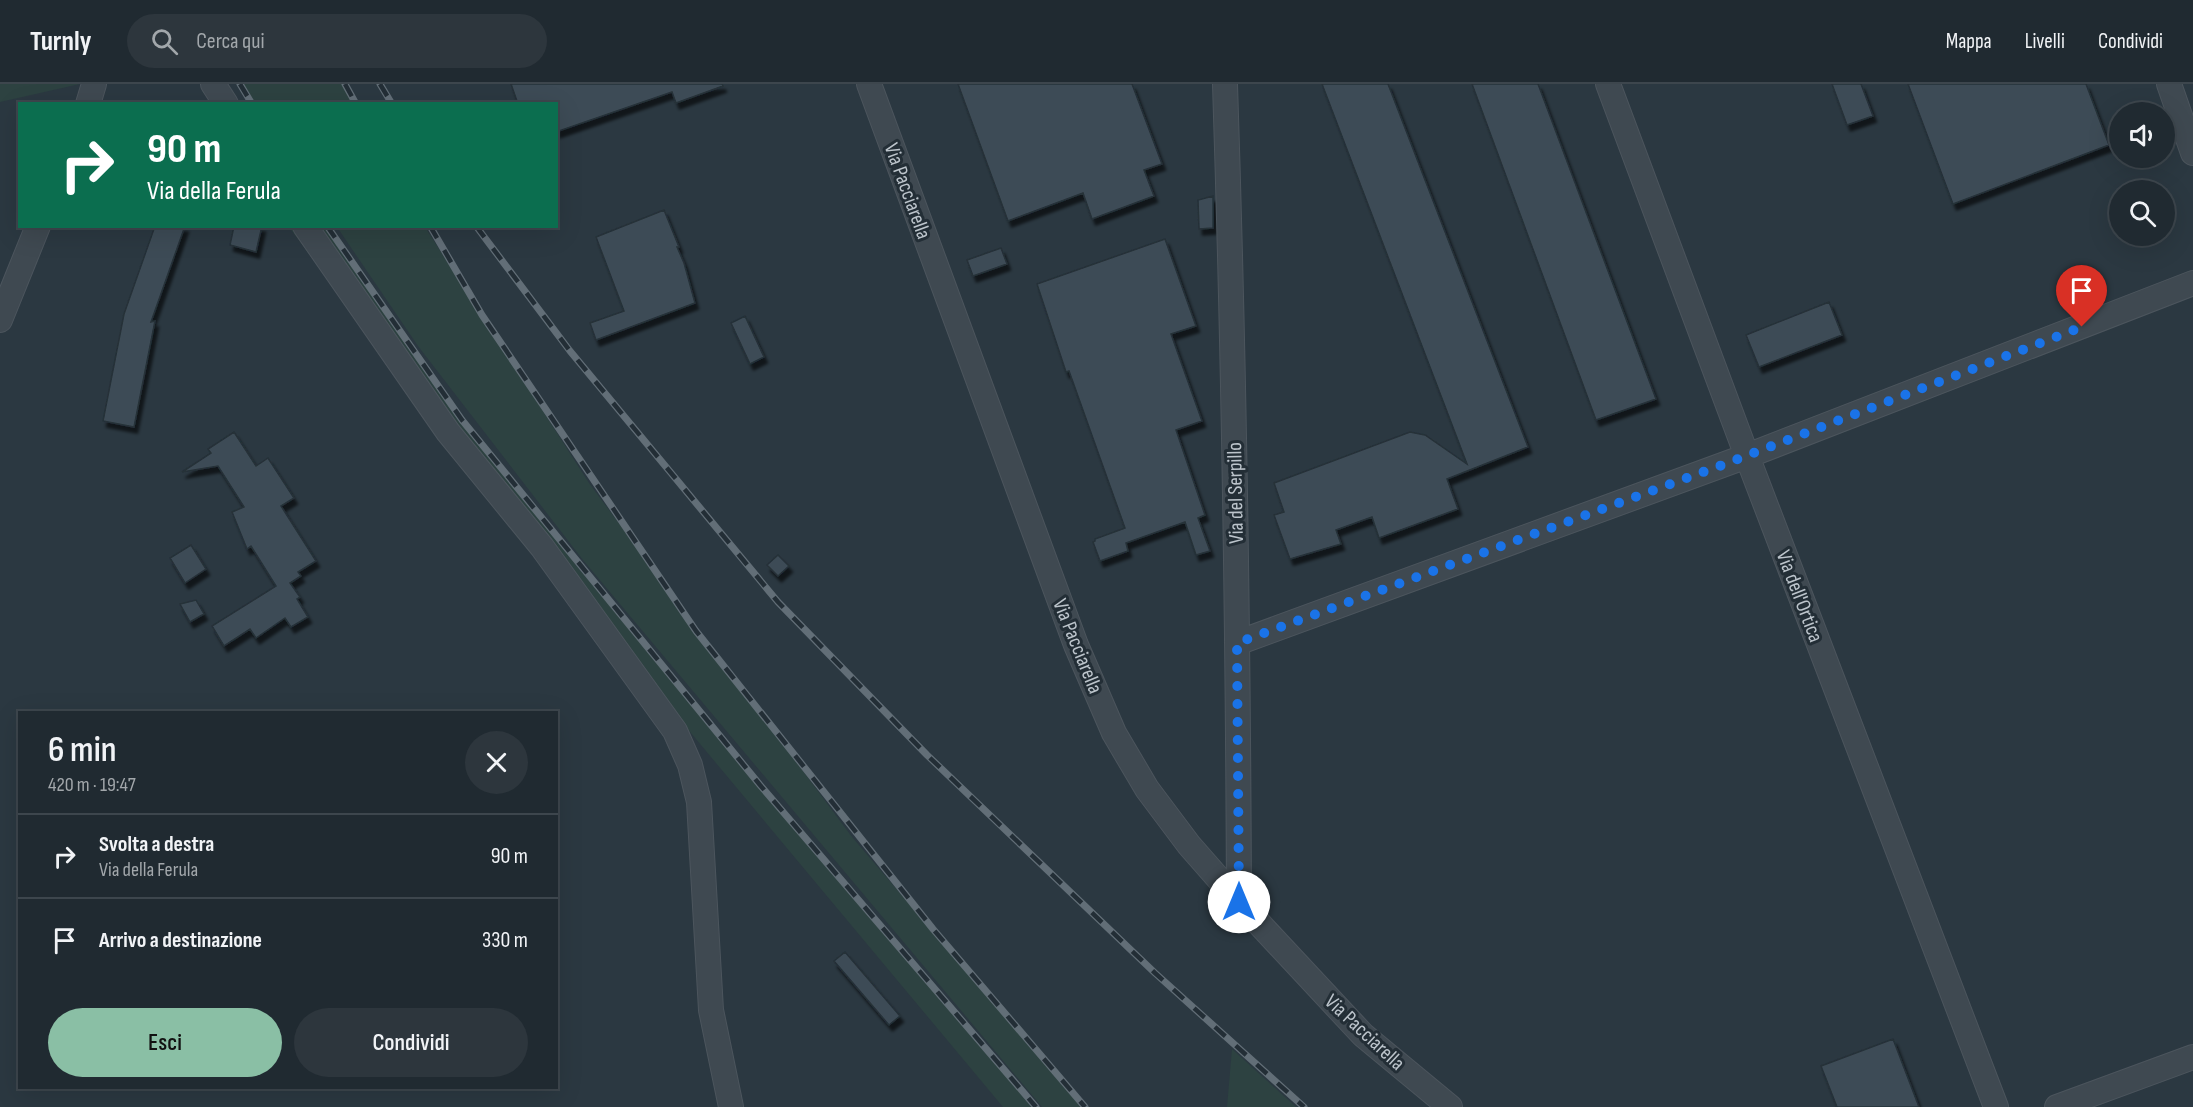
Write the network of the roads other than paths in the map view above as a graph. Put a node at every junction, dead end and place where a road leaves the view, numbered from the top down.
1 (94, 84) edge
2 (213, 84) edge
3 (869, 84) edge
4 (1225, 84) edge
5 (1608, 84) edge
6 (2169, 84) edge
7 (89, 102) edge
8 (225, 102) edge
9 (2193, 153) edge
10 (37, 228) edge
11 (306, 228) edge
12 (2193, 283) edge
13 (0, 320) edge
14 (1747, 456) junction
15 (1237, 643) junction
16 (1239, 902) junction
17 (2193, 1057) edge
18 (731, 1107) edge
19 (1450, 1107) edge
20 (1996, 1107) edge
21 (2057, 1107) edge

1 - 7 street
2 - 8 street
3 - 16 street, Via Pacciarella
4 - 15 street, Via del Serpillo
5 - 14 street, Via dell'Ortica
6 - 9 street
10 - 13 street
11 - 18 street
12 - 14 street
14 - 15 street
14 - 20 street, Via dell'Ortica
15 - 16 street, Via del Serpillo
16 - 19 street, Via Pacciarella
17 - 21 street

